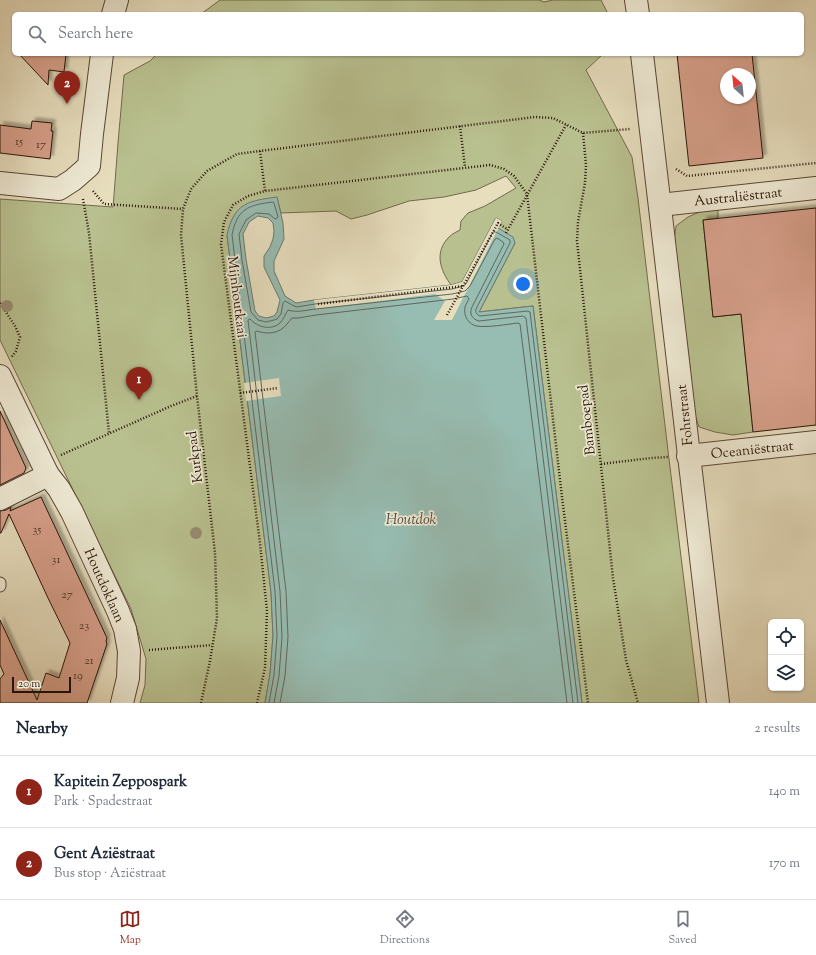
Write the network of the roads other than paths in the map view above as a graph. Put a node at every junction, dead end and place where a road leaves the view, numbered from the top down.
1 (116, 0) edge
2 (636, 0) edge
3 (113, 12) edge
4 (638, 12) edge
5 (102, 56) edge
6 (642, 56) edge
7 (0, 183) edge
8 (816, 188) edge
9 (660, 205) junction
10 (0, 376) edge
11 (5, 399) edge
12 (816, 442) edge
13 (688, 456) junction
14 (45, 469) junction
15 (0, 499) edge
16 (0, 583) edge
17 (0, 586) edge
18 (122, 703) edge
19 (718, 703) edge

1 - 3 street
2 - 4 street
5 - 7 street
6 - 9 street, Fohrstraat
8 - 9 street, Australiëstraat
9 - 13 street, Fohrstraat
10 - 11 street, Houtdoklaan
11 - 14 street, Houtdoklaan
12 - 13 street, Oceaniëstraat
13 - 19 street, Fohrstraat
14 - 15 street
14 - 18 street, Houtdoklaan
16 - 17 lane

